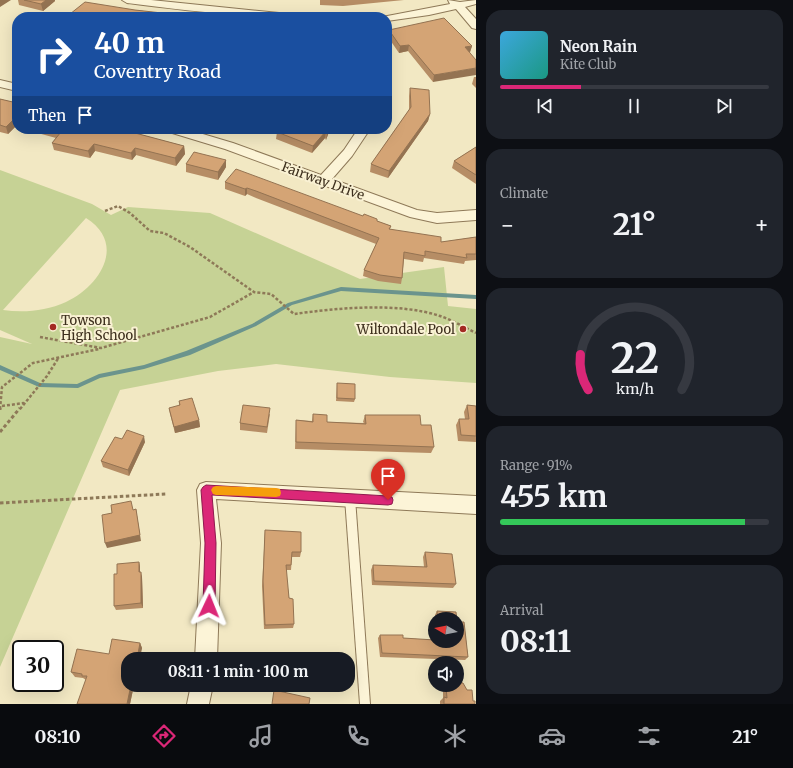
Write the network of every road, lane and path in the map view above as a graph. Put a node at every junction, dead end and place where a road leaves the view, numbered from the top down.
1 (127, 0) edge
2 (476, 1) edge
3 (454, 3) edge
4 (184, 4) edge
5 (249, 12) edge
6 (392, 17) edge
7 (476, 26) edge
8 (0, 84) edge
9 (12, 87) edge
10 (189, 134) edge
11 (361, 134) edge
12 (324, 180) junction
13 (105, 211) dead end
14 (476, 215) edge
15 (254, 292) junction
16 (476, 333) edge
17 (40, 337) dead end
18 (101, 348) junction
19 (59, 357) junction
20 (1, 386) edge
21 (24, 403) junction
22 (2, 406) junction
23 (0, 410) edge
24 (0, 432) edge
25 (166, 494) dead end
26 (350, 498) junction
27 (0, 503) edge
28 (476, 506) edge
29 (206, 652) edge
30 (201, 692) edge
31 (198, 704) edge
32 (365, 704) edge

1 - 4 street
2 - 3 street
3 - 6 street
3 - 7 street
4 - 5 street
8 - 9 street
10 - 12 street, Fairway Drive
11 - 12 street
12 - 14 street, Fairway Drive
13 - 15 path
15 - 16 path
15 - 18 path
17 - 18 path
18 - 19 path
19 - 20 path
19 - 21 path
20 - 22 path
21 - 22 path
21 - 24 path
22 - 23 path
25 - 27 path
26 - 28 street
26 - 29 street
26 - 32 lane
30 - 31 street

